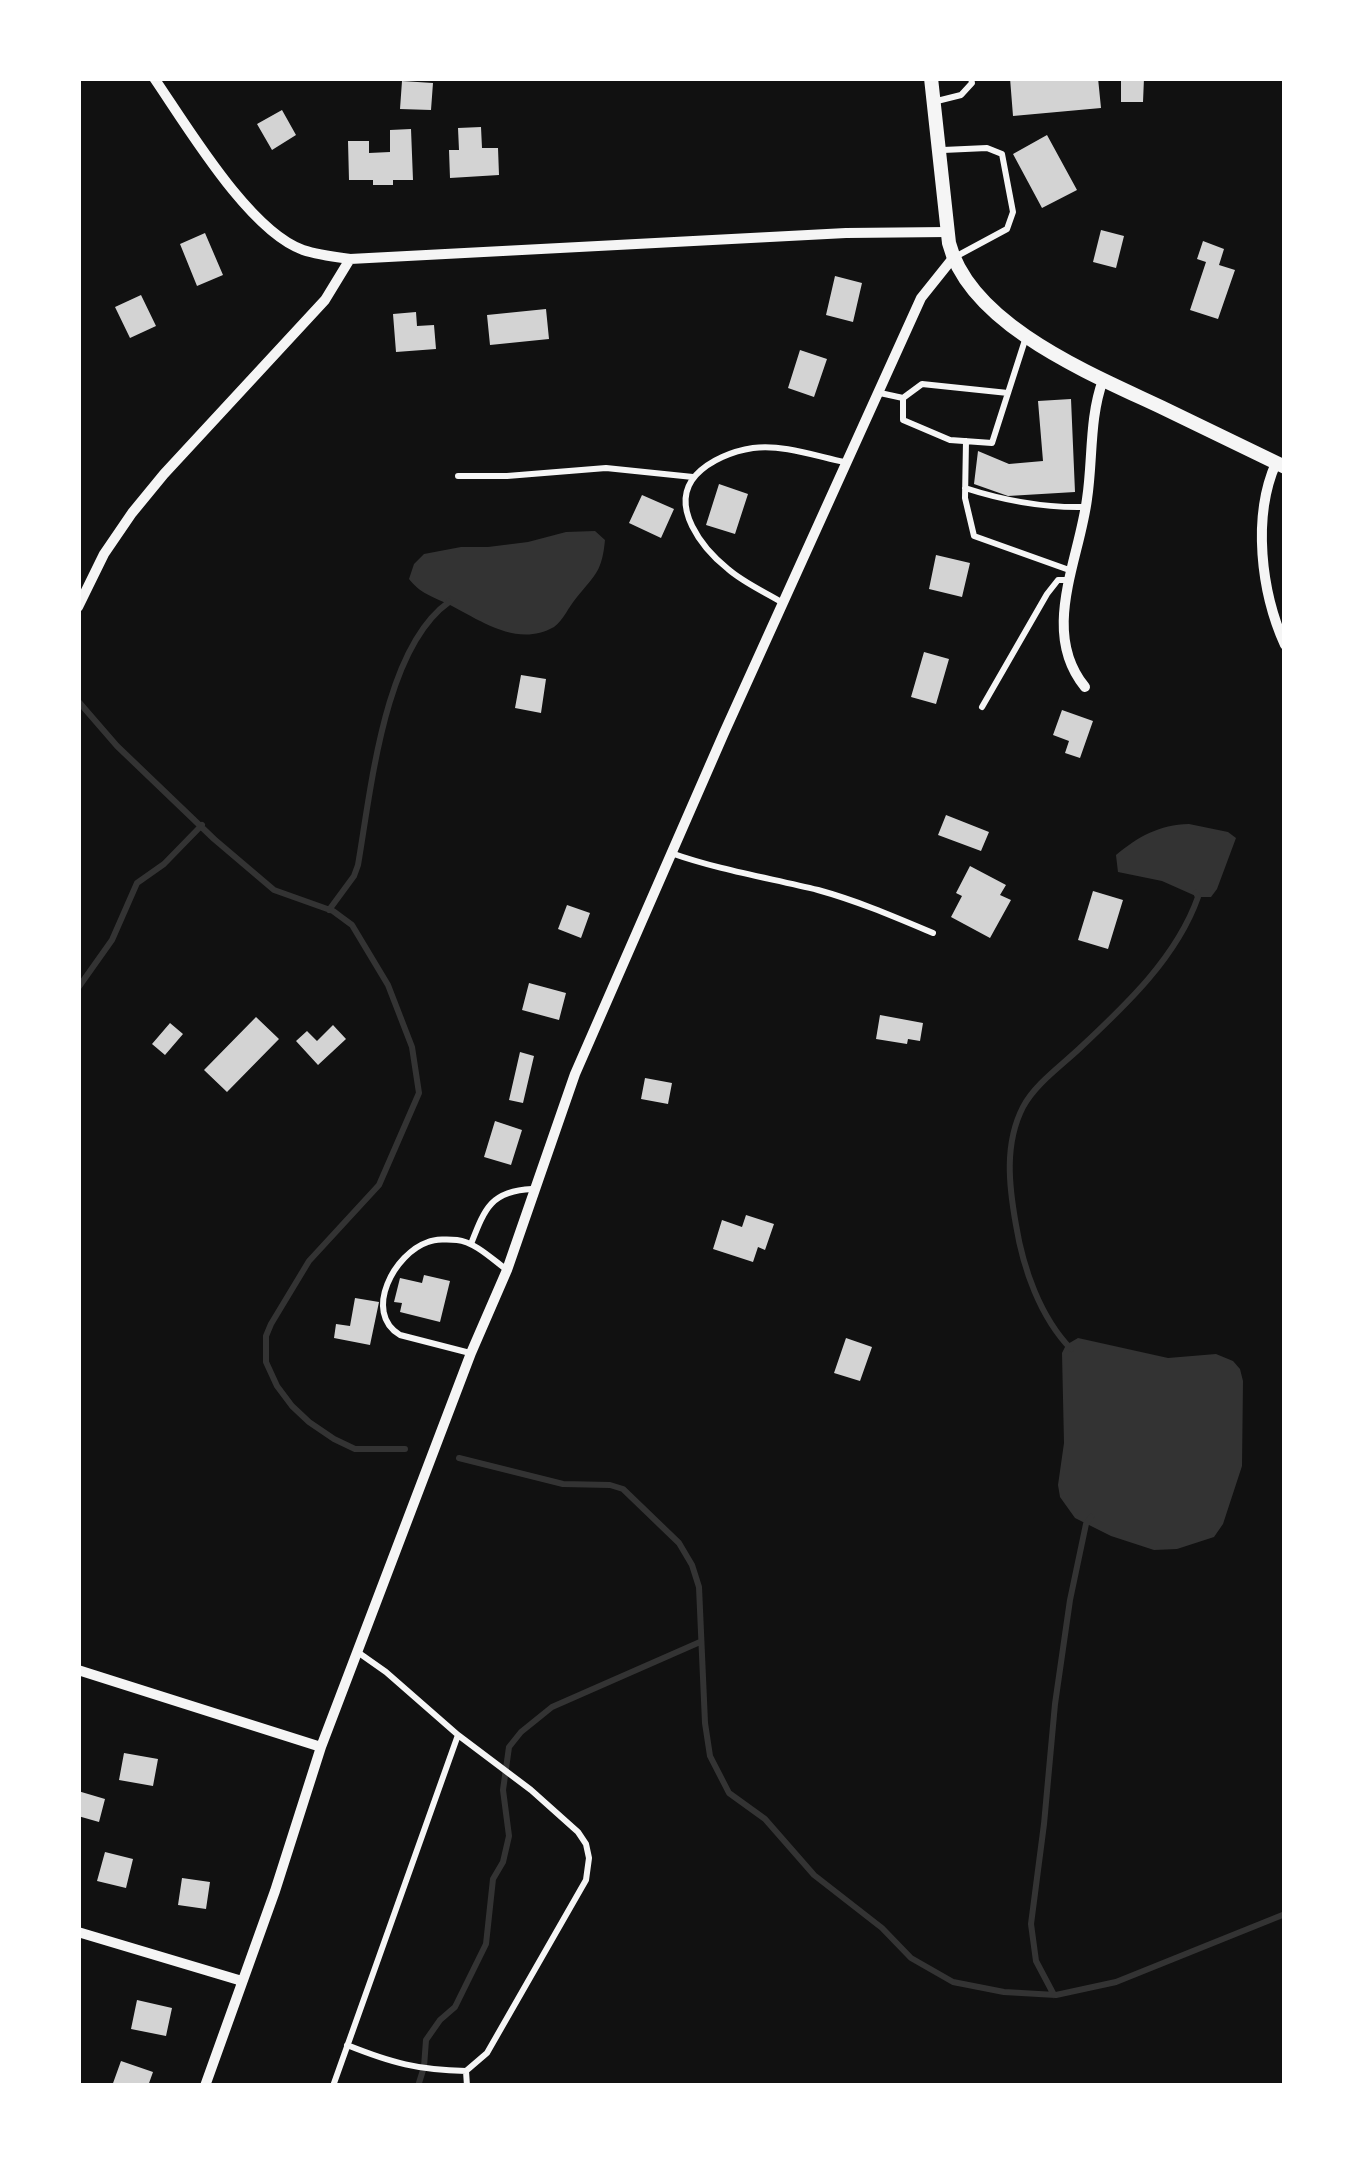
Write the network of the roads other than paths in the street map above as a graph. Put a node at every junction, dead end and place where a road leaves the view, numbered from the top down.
1 (154, 78) edge
2 (931, 78) edge
3 (971, 78) edge
4 (933, 101) junction
5 (939, 151) junction
6 (948, 232) junction
7 (953, 258) junction
8 (350, 259) junction
9 (1026, 337) junction
10 (1103, 380) junction
11 (880, 393) junction
12 (1009, 393) junction
13 (902, 398) junction
14 (966, 441) junction
15 (848, 463) junction
16 (1281, 465) edge
17 (458, 476) dead end
18 (694, 477) junction
19 (965, 488) junction
20 (1086, 507) junction
21 (1071, 575) junction
22 (783, 603) junction
23 (78, 607) edge
24 (1285, 646) edge
25 (1085, 687) dead end
26 (982, 707) dead end
27 (671, 853) junction
28 (933, 934) dead end
29 (536, 1189) junction
30 (471, 1244) junction
31 (507, 1270) junction
32 (471, 1353) junction
33 (358, 1653) junction
34 (78, 1670) edge
35 (458, 1735) junction
36 (321, 1747) junction
37 (78, 1932) edge
38 (242, 1981) junction
39 (347, 2044) junction
40 (466, 2071) junction
41 (206, 2086) edge
42 (333, 2086) edge
43 (466, 2086) edge

1 - 8 street
2 - 4 street
3 - 4 lane
4 - 5 street
5 - 6 street
5 - 7 lane
6 - 7 street
6 - 8 street
7 - 9 street
7 - 11 street
8 - 23 street
9 - 10 street
9 - 12 lane
10 - 16 street
10 - 20 street
11 - 13 lane
11 - 15 street
12 - 13 lane
12 - 14 lane
13 - 14 lane
14 - 19 lane
15 - 18 lane
15 - 22 street
16 - 24 street
17 - 18 lane
18 - 22 lane
19 - 20 lane
19 - 21 lane
20 - 21 street
21 - 25 street
21 - 26 lane
22 - 27 street
27 - 28 lane
27 - 29 street
29 - 30 lane
29 - 31 street
30 - 31 lane
30 - 32 lane
31 - 32 street
32 - 33 street
33 - 35 lane
33 - 36 street
34 - 36 street
35 - 39 lane
35 - 40 lane
36 - 38 street
37 - 38 street
38 - 41 street
39 - 40 lane
39 - 42 lane
40 - 43 lane

